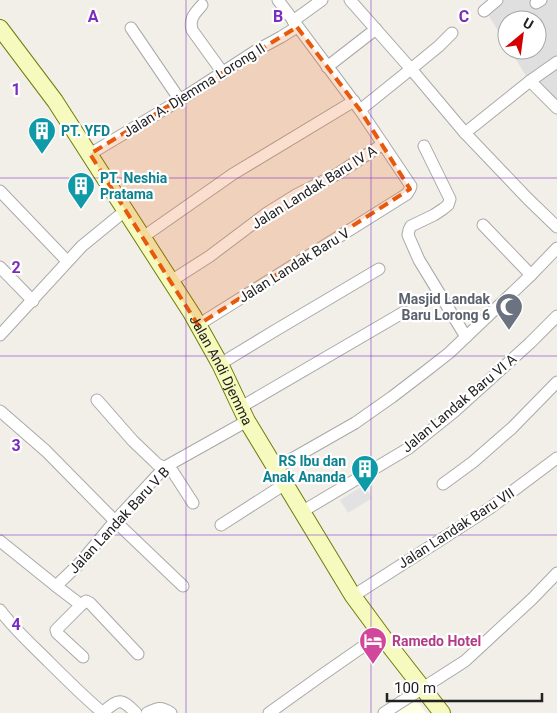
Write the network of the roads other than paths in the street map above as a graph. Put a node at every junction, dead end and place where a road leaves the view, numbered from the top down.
1 (278, 0) edge
2 (322, 0) edge
3 (350, 0) edge
4 (497, 0) edge
5 (202, 5) dead end
6 (484, 11) dead end
7 (295, 24) junction
8 (0, 28) edge
9 (131, 28) dead end
10 (376, 29) junction
11 (452, 33) dead end
12 (557, 62) edge
13 (327, 68) junction
14 (411, 69) junction
15 (223, 73) junction
16 (530, 81) junction
17 (180, 100) junction
18 (357, 106) junction
19 (557, 108) edge
20 (465, 133) junction
21 (383, 144) junction
22 (424, 146) dead end
23 (90, 154) junction
24 (0, 191) edge
25 (126, 210) junction
26 (483, 225) dead end
27 (557, 226) edge
28 (143, 237) junction
29 (557, 248) edge
30 (67, 261) junction
31 (0, 266) edge
32 (379, 269) dead end
33 (531, 276) junction
34 (171, 281) junction
35 (33, 301) junction
36 (404, 312) dead end
37 (557, 316) edge
38 (198, 325) junction
39 (0, 335) edge
40 (466, 337) junction
41 (220, 364) junction
42 (557, 382) edge
43 (97, 400) dead end
44 (0, 411) edge
45 (244, 414) junction
46 (557, 458) edge
47 (165, 468) junction
48 (276, 468) junction
49 (285, 484) junction
50 (443, 484) dead end
51 (193, 503) dead end
52 (303, 511) junction
53 (115, 520) junction
54 (221, 525) dead end
55 (1, 545) edge
56 (557, 573) edge
57 (56, 586) junction
58 (183, 586) dead end
59 (353, 596) junction
60 (81, 604) junction
61 (0, 610) edge
62 (380, 634) junction
63 (138, 654) dead end
64 (82, 656) dead end
65 (423, 689) junction
66 (102, 713) edge
67 (136, 713) edge
68 (147, 713) edge
69 (171, 713) edge
70 (269, 713) edge
71 (384, 713) edge
72 (442, 713) edge

1 - 7 street
2 - 7 street, Jalan A. Djemma Lorong II
3 - 10 street
4 - 6 street
5 - 15 street
7 - 13 street
7 - 15 street, Jalan A. Djemma Lorong II
8 - 23 main road, Jalan Andi Djemma
9 - 17 street
10 - 13 street
10 - 14 street
11 - 14 street
12 - 16 street
13 - 18 street
14 - 18 street
14 - 20 street
15 - 17 street, Jalan A. Djemma Lorong II
16 - 19 street
16 - 20 street
17 - 23 street, Jalan A. Djemma Lorong II
18 - 21 street
18 - 28 street
20 - 27 street
21 - 34 street, Jalan Landak Baru IV A
21 - 38 street, Jalan Landak Baru V
22 - 40 street
23 - 25 main road, Jalan Andi Djemma
24 - 30 street
25 - 28 main road, Jalan Andi Djemma
25 - 30 street
26 - 33 street
28 - 34 main road, Jalan Andi Djemma
29 - 33 street
30 - 35 street
31 - 35 street
32 - 41 street
33 - 40 street
34 - 38 main road, Jalan Andi Djemma
35 - 39 street
36 - 45 street, Jalan Landak Baru V B
37 - 52 street, Jalan Landak Baru VI A
38 - 41 main road, Jalan Andi Djemma
40 - 48 street
41 - 45 main road, Jalan Andi Djemma
42 - 50 street
43 - 47 street
44 - 53 street
45 - 47 street, Jalan Landak Baru V B
45 - 48 main road, Jalan Andi Djemma
46 - 59 street, Jalan Landak Baru VII
47 - 51 street
47 - 53 street, Jalan Landak Baru V B
48 - 49 main road, Jalan Andi Djemma
49 - 52 main road, Jalan Andi Djemma
49 - 54 street
52 - 59 main road, Jalan Andi Djemma
53 - 57 street, Jalan Landak Baru V B
53 - 58 street
55 - 57 street
56 - 65 street
57 - 60 street
59 - 62 main road, Jalan Andi Djemma
60 - 63 street
60 - 64 street
61 - 66 street
62 - 65 main road, Jalan Andi Djemma
62 - 70 street
65 - 71 street
65 - 72 main road, Jalan Andi Djemma
66 - 67 street
68 - 69 street

